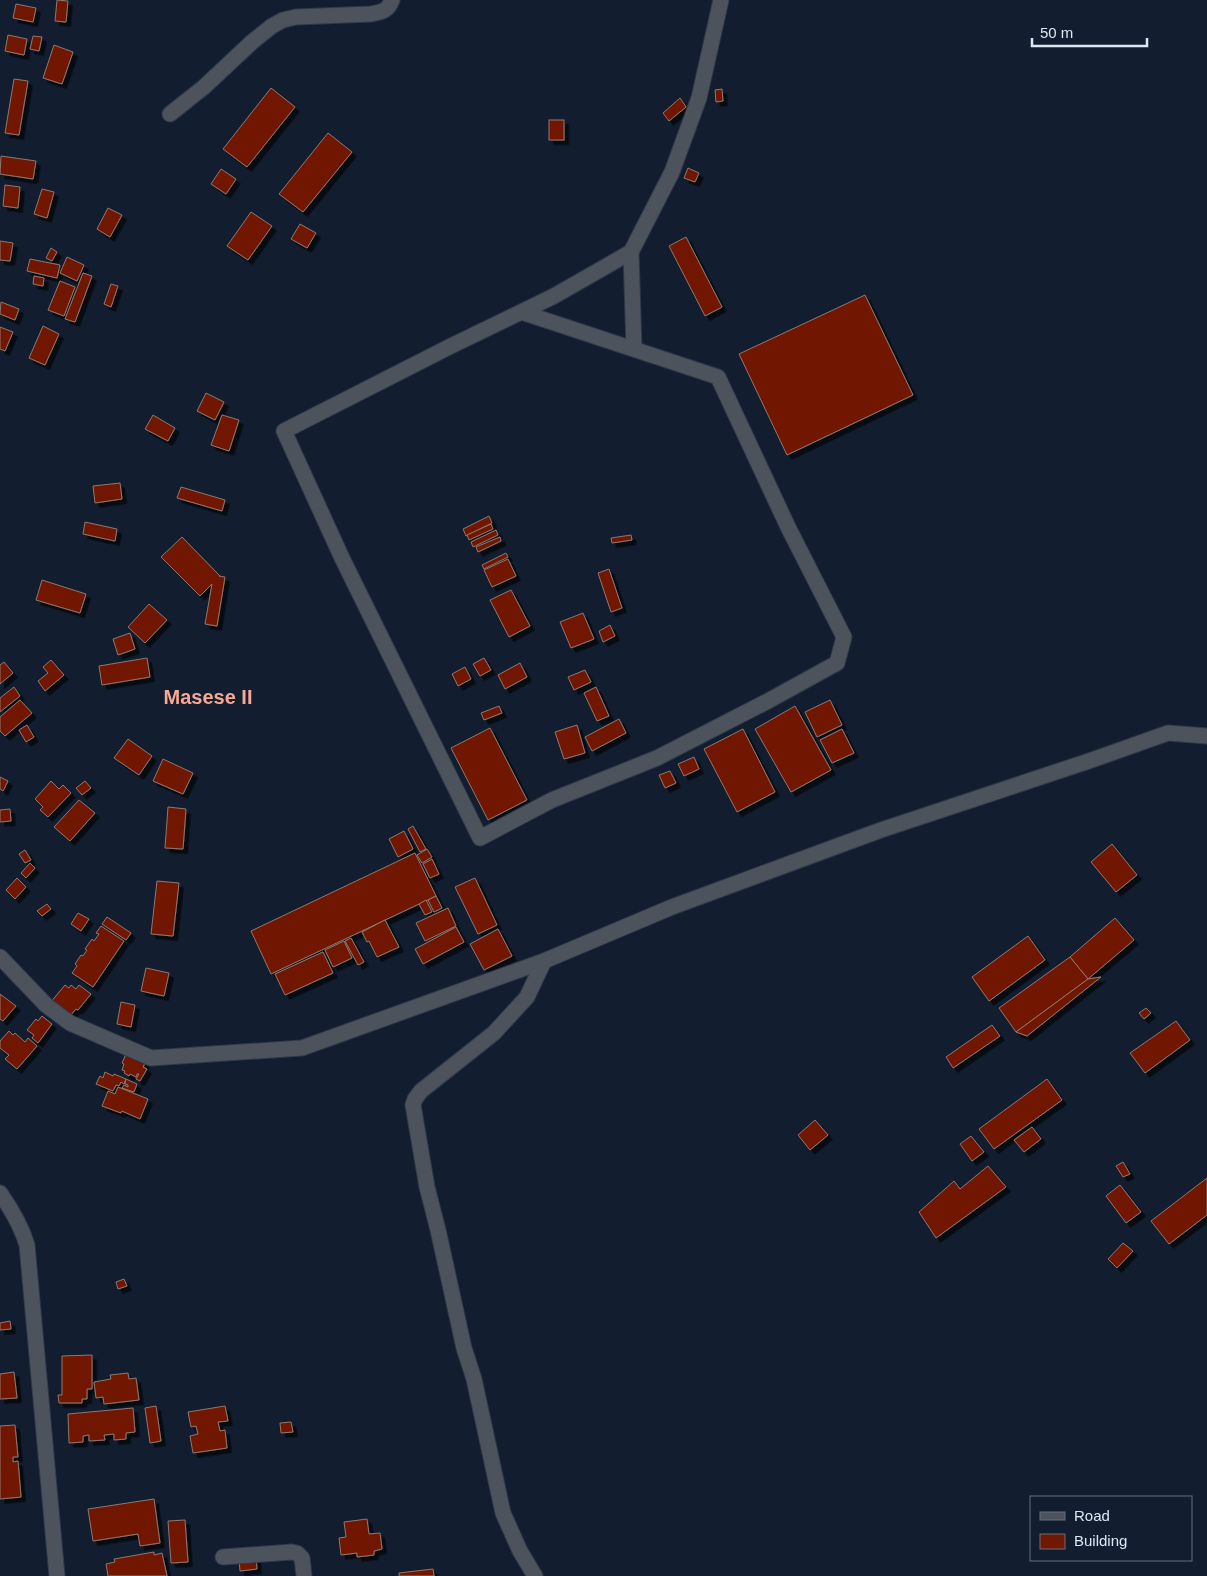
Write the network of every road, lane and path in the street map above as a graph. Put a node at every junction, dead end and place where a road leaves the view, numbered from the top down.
1 (392, 0) edge
2 (721, 0) edge
3 (170, 114) dead end
4 (631, 252) junction
5 (521, 312) junction
6 (634, 349) junction
7 (1207, 736) edge
8 (0, 957) edge
9 (544, 961) junction
10 (0, 1193) edge
11 (223, 1557) dead end
12 (57, 1576) edge
13 (304, 1576) edge
14 (535, 1576) edge

1 - 3 street
2 - 4 street
4 - 5 street
4 - 6 street
5 - 6 street
5 - 6 street
7 - 9 street
8 - 9 street
9 - 14 street
10 - 12 street
11 - 13 street

